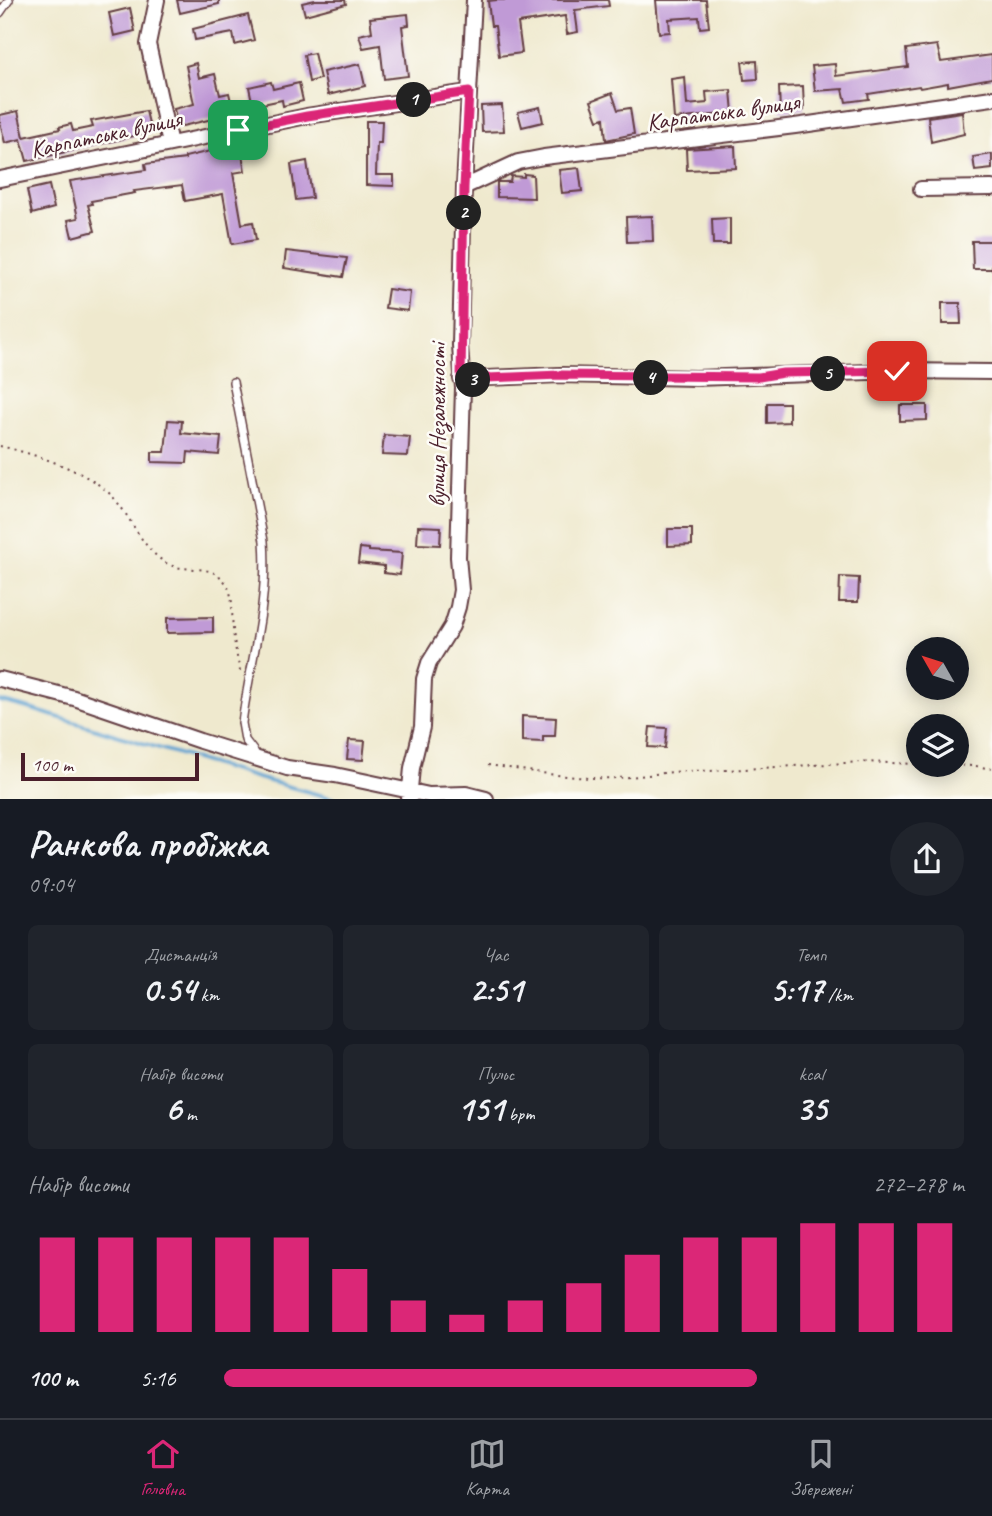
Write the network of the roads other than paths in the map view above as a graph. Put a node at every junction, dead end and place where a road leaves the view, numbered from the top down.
1 (9, 0) edge
2 (157, 0) edge
3 (474, 0) edge
4 (0, 1) edge
5 (0, 12) edge
6 (469, 92) junction
7 (992, 98) edge
8 (170, 144) junction
9 (0, 179) edge
10 (464, 187) junction
11 (921, 188) dead end
12 (992, 188) edge
13 (992, 372) edge
14 (461, 379) junction
15 (233, 383) dead end
16 (0, 679) edge
17 (271, 763) junction
18 (410, 794) edge
19 (486, 799) edge

1 - 5 lane
2 - 8 street
3 - 6 street, вулиця Незалежності
4 - 5 lane
6 - 8 street, Карпатська вулиця
6 - 10 street, вулиця Незалежності
7 - 10 street, Карпатська вулиця
8 - 9 street, Карпатська вулиця
10 - 14 street, вулиця Незалежності
11 - 12 street
13 - 14 street
14 - 18 street, вулиця Незалежності
15 - 17 lane
16 - 17 street
17 - 18 street
18 - 19 street

